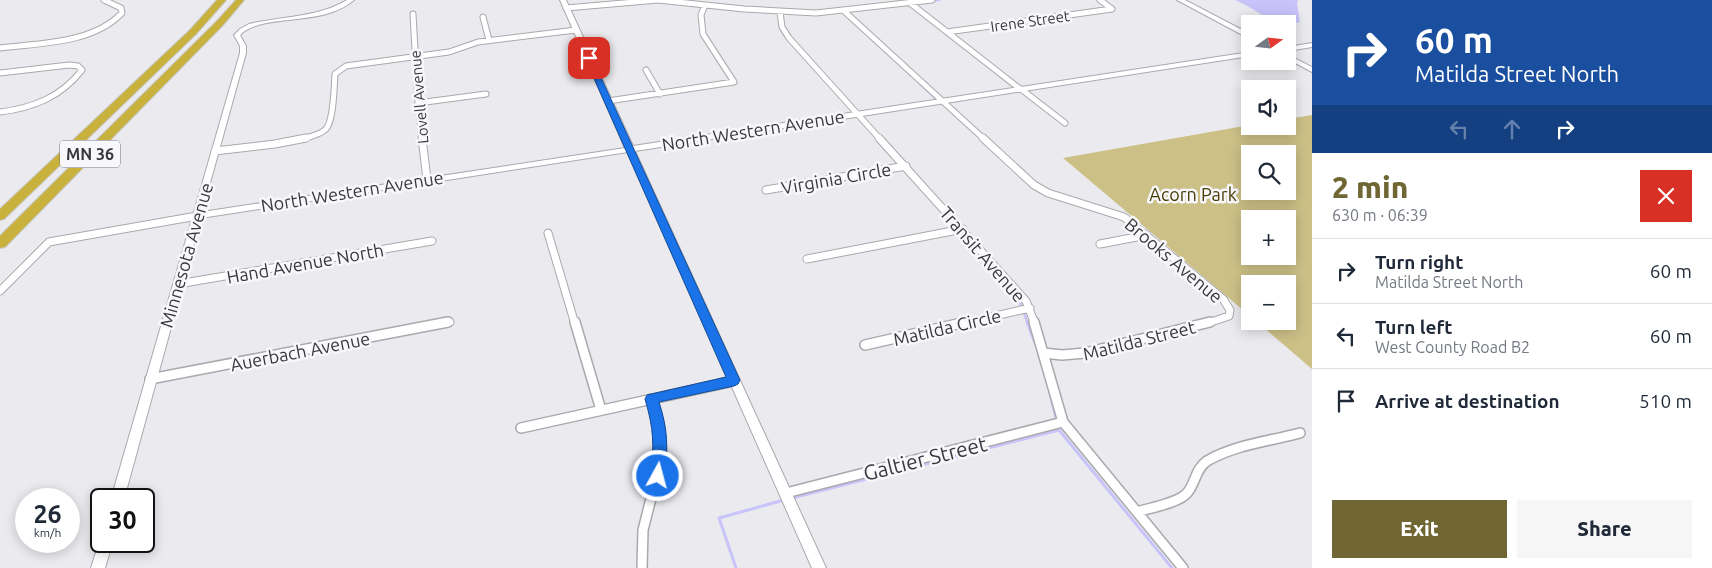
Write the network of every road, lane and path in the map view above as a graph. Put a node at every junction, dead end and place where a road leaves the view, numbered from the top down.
1 (104, 0) edge
2 (211, 0) edge
3 (222, 0) edge
4 (240, 0) edge
5 (251, 0) edge
6 (350, 0) edge
7 (932, 0) edge
8 (1100, 0) edge
9 (1180, 0) edge
10 (910, 3) junction
11 (564, 4) edge
12 (705, 5) junction
13 (844, 11) junction
14 (780, 12) junction
15 (413, 14) dead end
16 (483, 17) dead end
17 (576, 30) junction
18 (947, 32) junction
19 (1241, 32) edge
20 (489, 40) junction
21 (1312, 45) edge
22 (0, 48) edge
23 (1296, 48) edge
24 (1241, 55) edge
25 (416, 57) junction
26 (1296, 61) edge
27 (159, 65) junction
28 (180, 65) junction
29 (646, 70) dead end
30 (1312, 70) edge
31 (0, 72) edge
32 (1021, 89) junction
33 (486, 94) dead end
34 (660, 94) junction
35 (608, 101) junction
36 (942, 101) junction
37 (418, 103) junction
38 (0, 112) edge
39 (859, 114) junction
40 (1065, 123) dead end
41 (630, 149) junction
42 (215, 152) junction
43 (906, 166) junction
44 (427, 179) junction
45 (766, 190) dead end
46 (0, 216) edge
47 (197, 216) junction
48 (963, 229) junction
49 (548, 234) dead end
50 (1147, 235) junction
51 (432, 241) dead end
52 (0, 244) edge
53 (1100, 244) dead end
54 (808, 259) dead end
55 (178, 284) junction
56 (0, 291) edge
57 (1030, 308) junction
58 (1230, 310) joint
59 (450, 322) dead end
60 (864, 345) dead end
61 (1043, 353) junction
62 (150, 379) junction
63 (734, 380) junction
64 (652, 399) junction
65 (601, 410) junction
66 (1063, 422) junction
67 (521, 428) dead end
68 (1300, 433) dead end
69 (120, 488) edge
70 (786, 493) junction
71 (1137, 512) junction
72 (102, 553) edge
73 (98, 568) edge
74 (642, 568) edge
75 (820, 568) edge
76 (1183, 568) edge

1 - 22 street
2 - 27 highway
3 - 27 highway, MN 36
4 - 28 highway, MN 36
5 - 28 highway
6 - 42 street, Minnesota Avenue
7 - 10 street
8 - 18 street, Irene Street
9 - 19 street
10 - 13 street
10 - 18 street
11 - 12 street
11 - 17 street
12 - 14 street
12 - 34 street
13 - 14 street
13 - 36 street, Brooks Avenue
14 - 39 street, Transit Avenue
15 - 25 street, Lovell Avenue
16 - 20 street
17 - 20 street
17 - 35 street
18 - 32 street
20 - 25 street
21 - 23 street
24 - 32 street, North Western Avenue
25 - 37 street, Lovell Avenue
25 - 42 street
26 - 30 street
27 - 46 highway, MN 36
28 - 52 highway, MN 36
29 - 34 street
31 - 38 street
32 - 36 street, North Western Avenue
32 - 40 street
33 - 37 street
34 - 35 street
35 - 41 street
36 - 39 street, North Western Avenue
36 - 50 street, Brooks Avenue
37 - 44 street, Lovell Avenue
39 - 41 street, North Western Avenue
39 - 43 street, Transit Avenue
41 - 44 street, North Western Avenue
41 - 63 street
42 - 47 street, Minnesota Avenue
43 - 45 street, Virginia Circle
43 - 48 street, Transit Avenue
44 - 47 street, North Western Avenue
47 - 55 street, Minnesota Avenue
47 - 56 street, North Western Avenue
48 - 54 street
48 - 57 street, Transit Avenue
49 - 65 street
50 - 53 street
50 - 58 street, Brooks Avenue
51 - 55 street, Hand Avenue North
55 - 62 street, Minnesota Avenue
57 - 60 street, Matilda Circle
57 - 61 street, Transit Avenue
58 - 61 street, Matilda Street
59 - 62 street, Auerbach Avenue
61 - 66 street, Transit Avenue
62 - 69 street, Minnesota Avenue
63 - 64 street
63 - 70 street
64 - 65 street
64 - 74 street
65 - 67 street
66 - 70 street, Galtier Street
66 - 71 street, Transit Avenue
68 - 71 street
70 - 75 street
71 - 76 street, Transit Avenue
72 - 73 street

